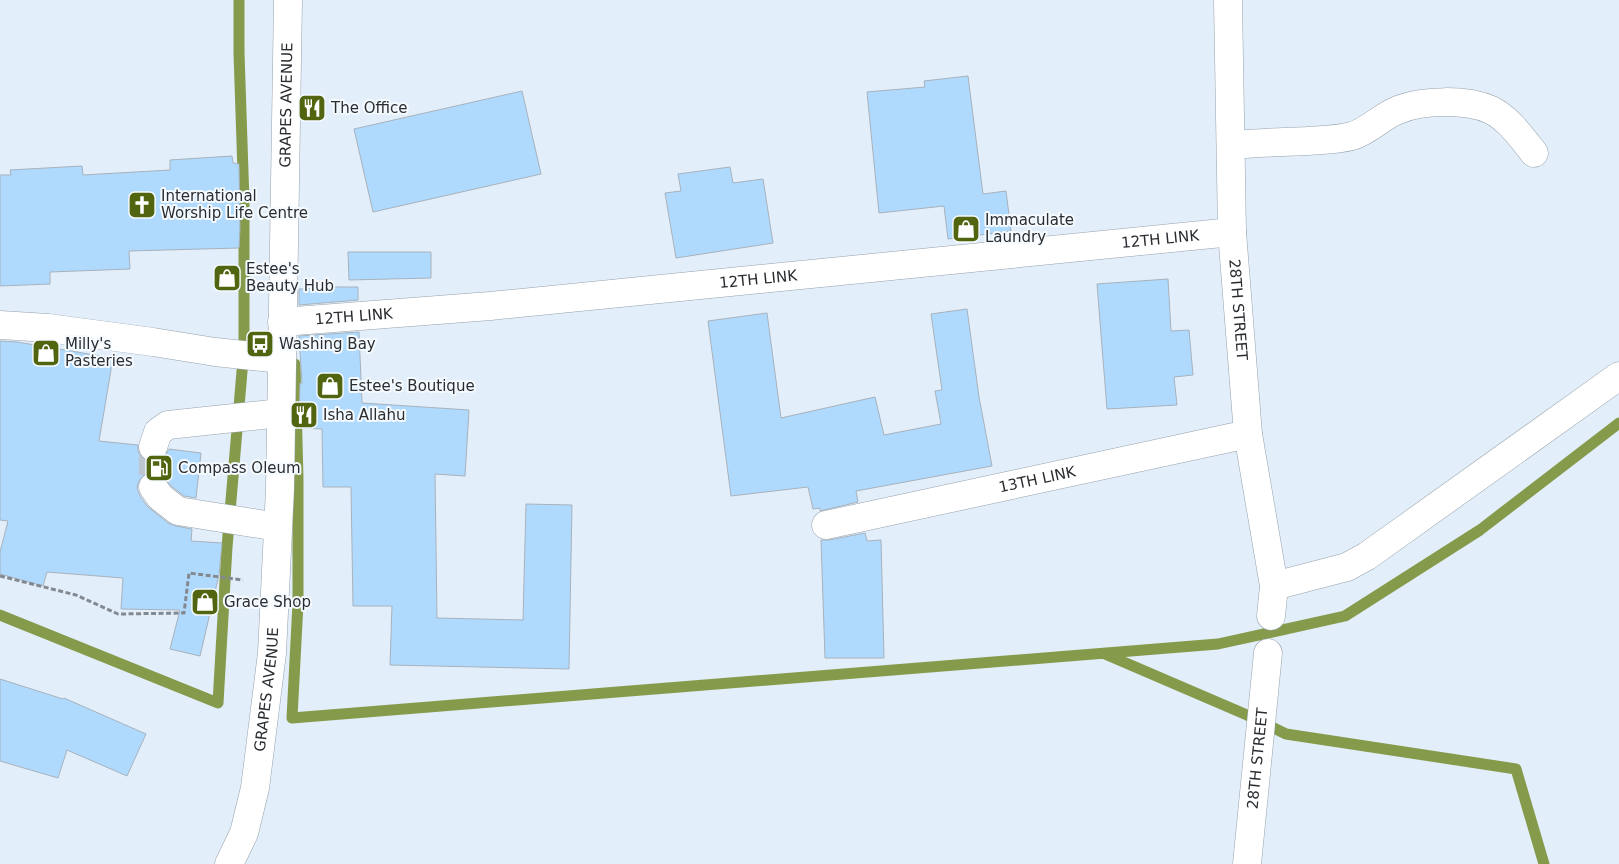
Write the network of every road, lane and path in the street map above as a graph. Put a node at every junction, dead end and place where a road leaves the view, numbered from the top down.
1 (288, 0) edge
2 (1228, 0) edge
3 (1230, 145) junction
4 (1534, 152) dead end
5 (1232, 232) junction
6 (282, 322) junction
7 (0, 325) edge
8 (281, 359) junction
9 (1619, 376) edge
10 (281, 414) junction
11 (1248, 434) junction
12 (153, 447) tunnel mouth
13 (153, 487) tunnel mouth
14 (826, 525) dead end
15 (278, 527) junction
16 (0, 576) edge
17 (275, 584) junction
18 (1274, 586) junction
19 (1271, 616) dead end
20 (1268, 653) dead end
21 (229, 864) edge
22 (1247, 864) edge

1 - 6 street, GRAPES AVENUE
2 - 3 street, 28TH STREET
3 - 4 street
3 - 5 street, 28TH STREET
5 - 6 street, 12TH LINK
5 - 11 street, 28TH STREET
6 - 8 street, GRAPES AVENUE
7 - 8 street
8 - 10 street, GRAPES AVENUE
9 - 18 street
10 - 12 street
10 - 15 street, GRAPES AVENUE
11 - 14 street, 13TH LINK
11 - 18 street, 28TH STREET
13 - 15 street
15 - 17 street, GRAPES AVENUE
16 - 17 path
17 - 21 street, GRAPES AVENUE
18 - 19 street, 28TH STREET
20 - 22 street, 28TH STREET

